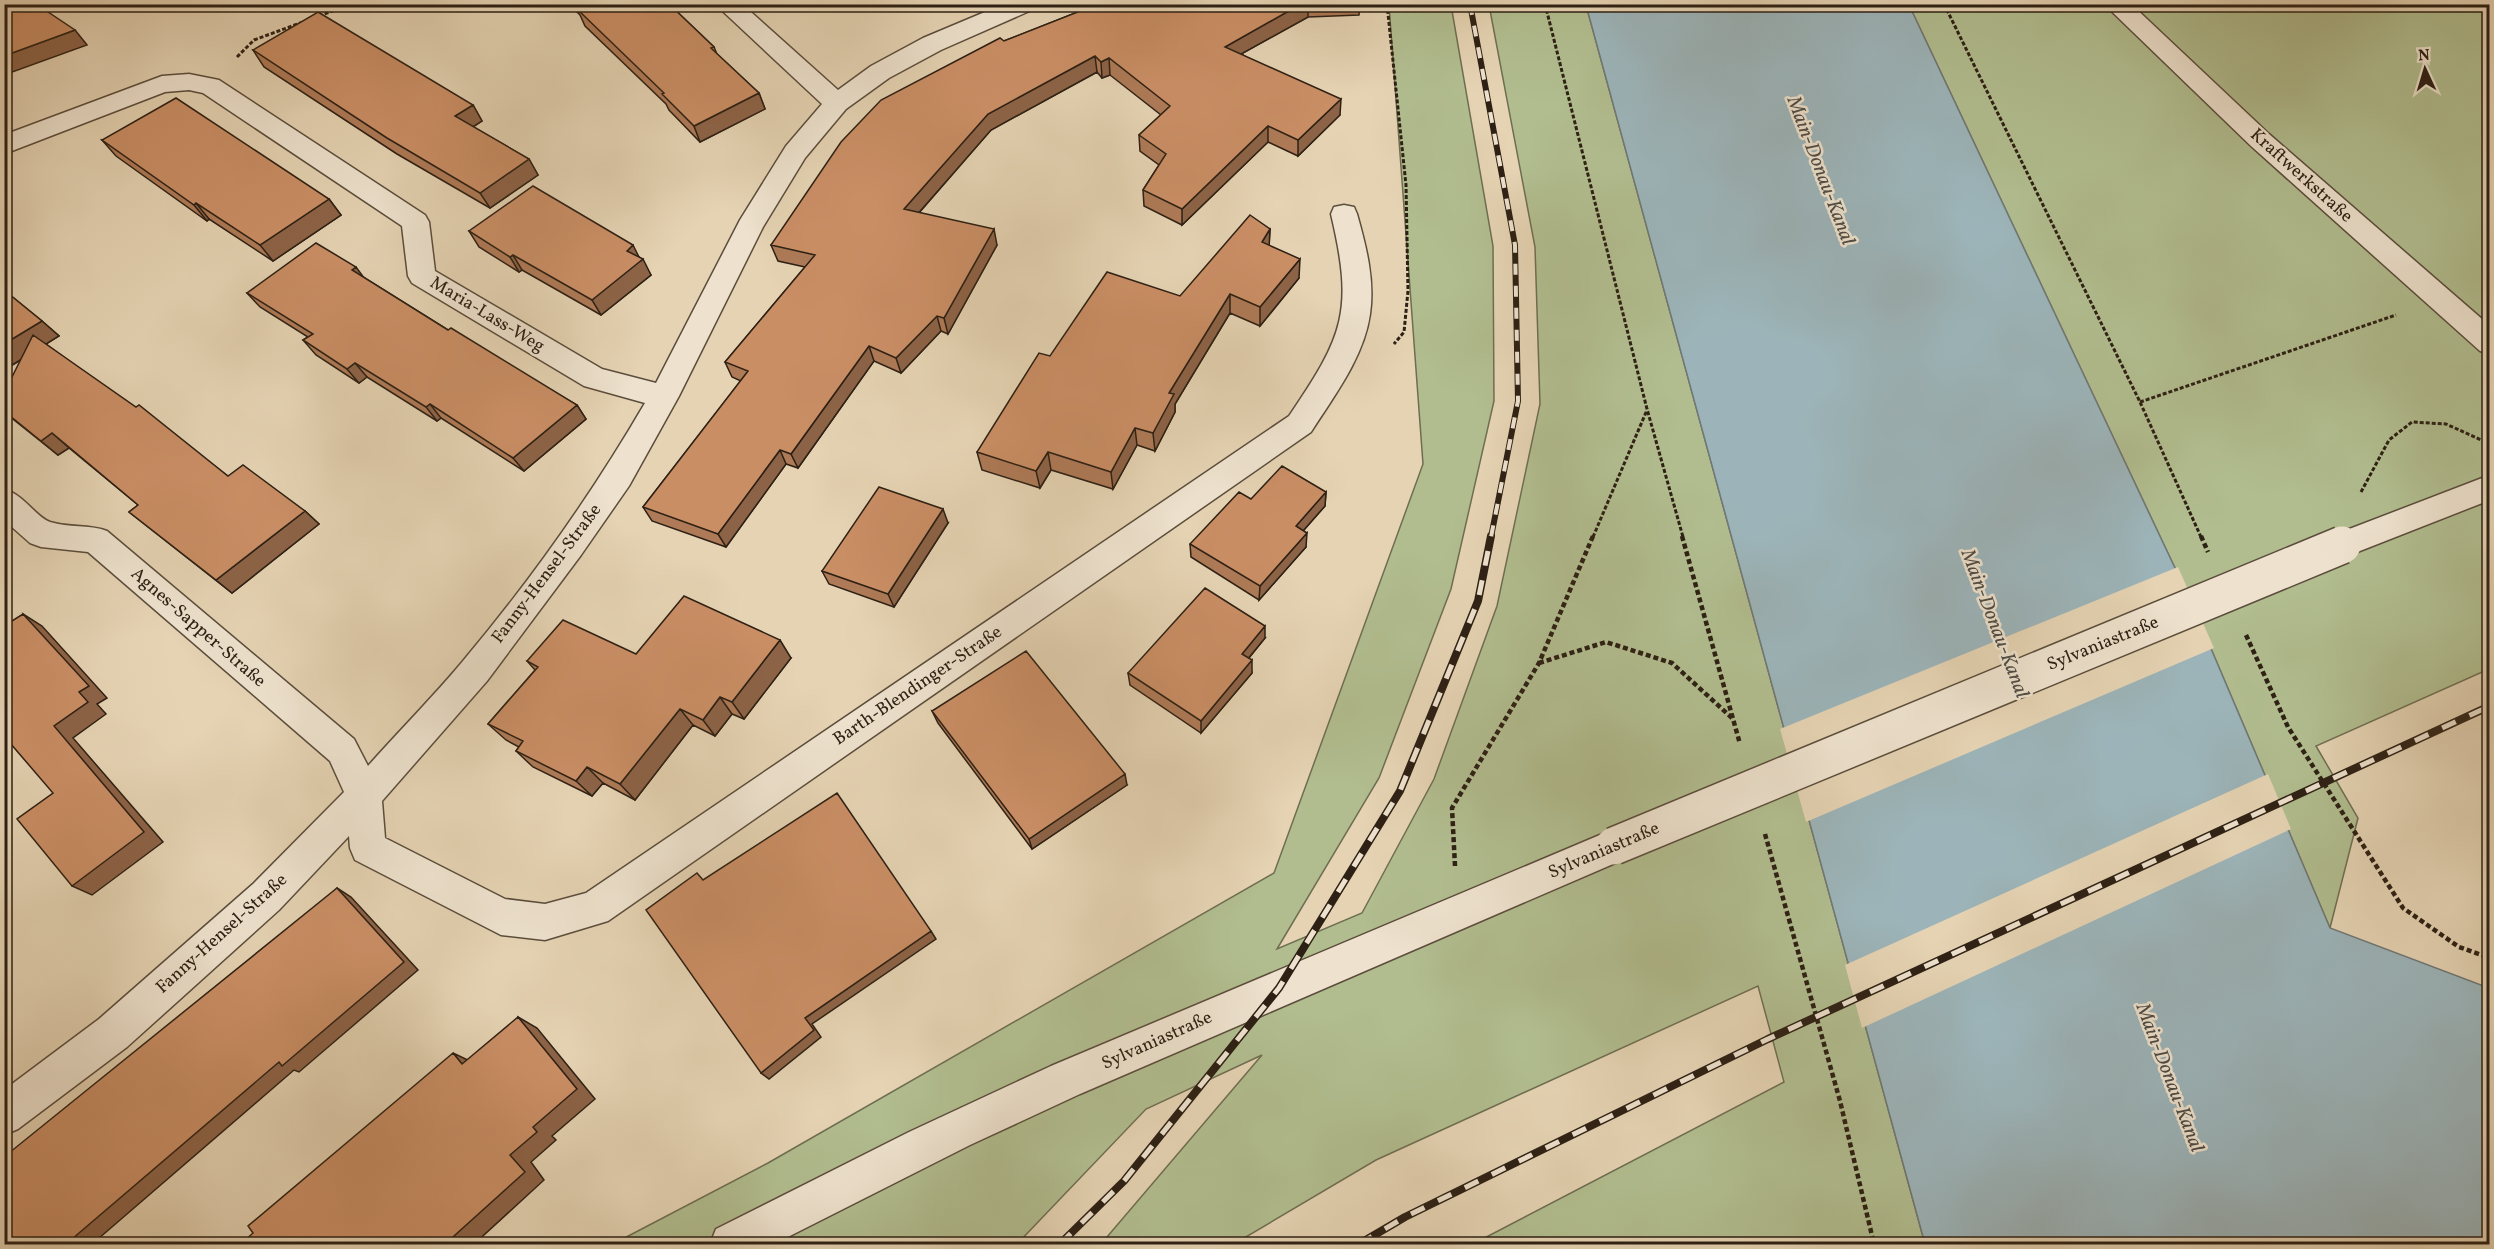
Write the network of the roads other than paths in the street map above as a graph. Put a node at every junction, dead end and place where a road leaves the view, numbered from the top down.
1 (727, 4) edge
2 (1026, 4) edge
3 (2116, 4) edge
4 (837, 103) junction
5 (4, 145) edge
6 (1344, 214) dead end
7 (2490, 343) edge
8 (664, 396) junction
9 (2490, 487) edge
10 (4, 501) edge
11 (364, 796) junction
12 (4, 1115) edge
13 (731, 1245) edge

1 - 4 street
2 - 4 street, Fanny-Hensel-Straße
3 - 7 street, Kraftwerkstraße
4 - 8 street, Fanny-Hensel-Straße
5 - 8 street, Maria-Lass-Weg
6 - 11 street, Barth-Blendinger-Straße
8 - 11 street, Fanny-Hensel-Straße
9 - 13 street, Sylvaniastraße, bridge
10 - 11 street, Agnes-Sapper-Straße
11 - 12 street, Fanny-Hensel-Straße

